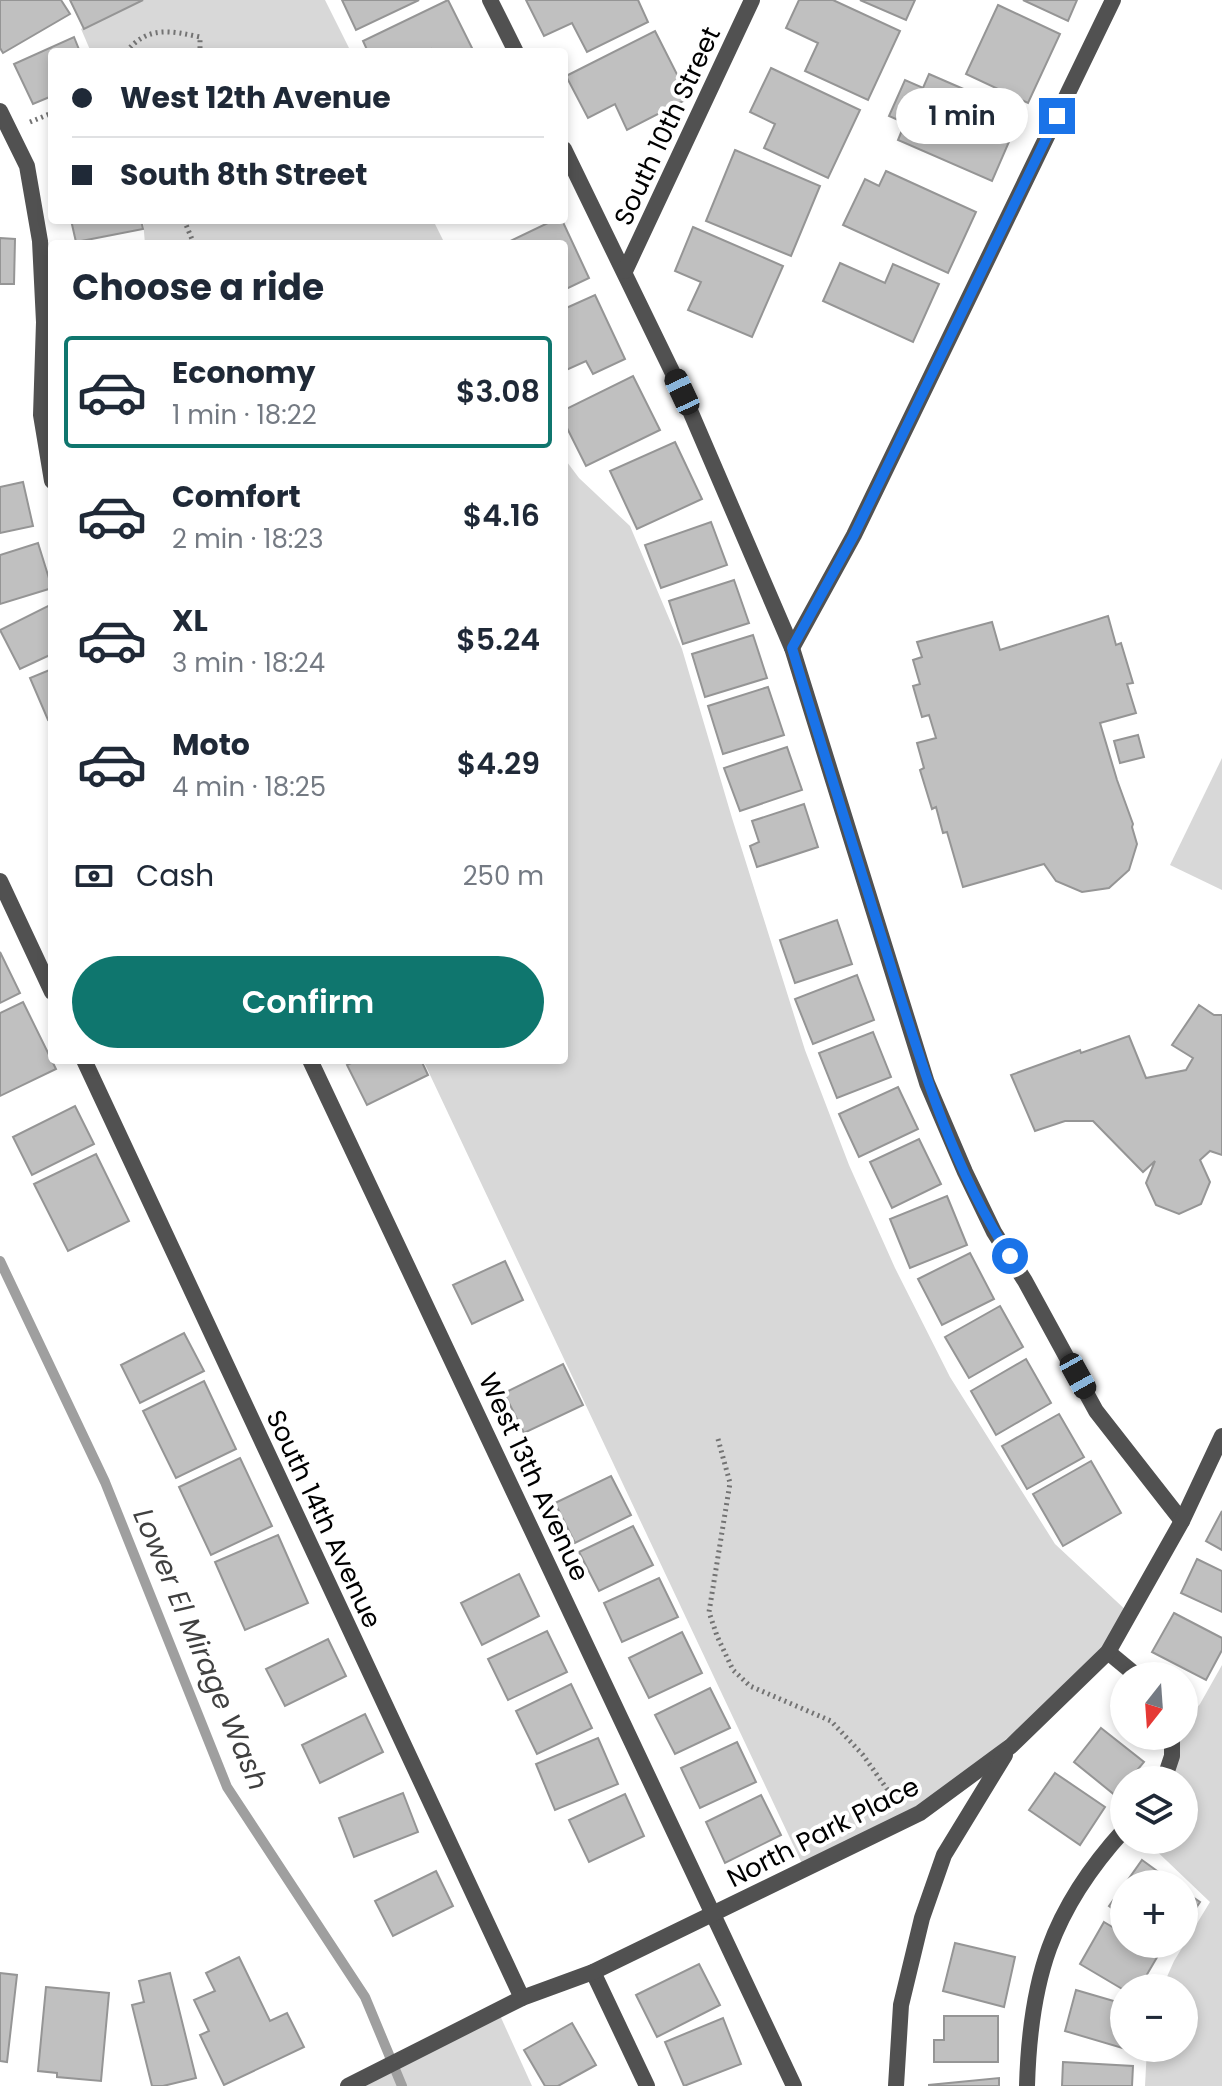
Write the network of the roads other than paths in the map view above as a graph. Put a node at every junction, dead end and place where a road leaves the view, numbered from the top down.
1 (490, 0) edge
2 (752, 0) edge
3 (1113, 0) edge
4 (514, 48) edge
5 (0, 111) edge
6 (568, 157) edge
7 (625, 271) junction
8 (48, 457) edge
9 (792, 648) junction
10 (0, 881) edge
11 (48, 983) edge
12 (86, 1064) edge
13 (312, 1064) edge
14 (1222, 1436) edge
15 (1182, 1521) junction
16 (1108, 1652) junction
17 (1120, 1662) edge
18 (1011, 1746) junction
19 (1110, 1847) edge
20 (714, 1915) junction
21 (593, 1972) junction
22 (522, 1998) junction
23 (348, 2086) edge
24 (647, 2086) edge
25 (794, 2086) edge
26 (896, 2086) edge
27 (1027, 2086) edge

1 - 4 street
2 - 7 street, South 10th Street
3 - 9 street
5 - 8 street
6 - 7 street
7 - 9 street
9 - 15 street
10 - 11 street
12 - 22 street, South 14th Avenue
13 - 20 street, West 13th Avenue
14 - 15 street, North Park Place
15 - 16 street, North Park Place
16 - 17 street
16 - 18 street, North Park Place
18 - 20 street, North Park Place
18 - 26 street
19 - 27 street
20 - 21 street, North Park Place
20 - 25 street, West 13th Avenue
21 - 22 street, North Park Place
21 - 24 street
22 - 23 street, North Park Place

